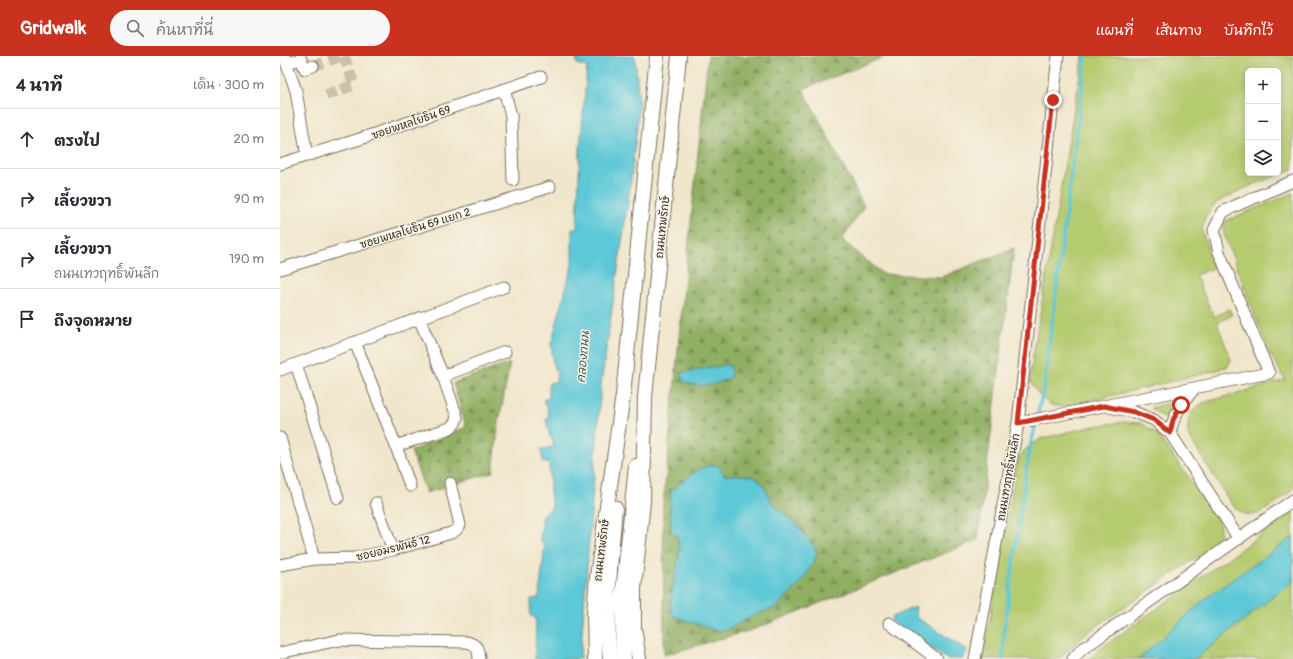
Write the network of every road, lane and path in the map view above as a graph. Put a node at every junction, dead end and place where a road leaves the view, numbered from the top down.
1 (656, 56) edge
2 (679, 56) edge
3 (1058, 56) edge
4 (301, 57) edge
5 (286, 60) edge
6 (313, 66) dead end
7 (541, 77) dead end
8 (504, 89) junction
9 (307, 156) junction
10 (280, 164) edge
11 (512, 180) dead end
12 (1293, 181) edge
13 (550, 187) dead end
14 (280, 269) edge
15 (504, 287) dead end
16 (419, 318) junction
17 (355, 342) junction
18 (505, 352) dead end
19 (296, 364) junction
20 (280, 370) edge
21 (443, 376) junction
22 (1195, 388) junction
23 (623, 395) junction
24 (645, 397) junction
25 (1104, 406) junction
26 (1018, 423) junction
27 (1170, 433) junction
28 (280, 438) edge
29 (396, 446) junction
30 (450, 483) dead end
31 (410, 486) dead end
32 (338, 498) dead end
33 (1293, 500) edge
34 (376, 503) dead end
35 (1238, 539) junction
36 (393, 550) junction
37 (314, 559) junction
38 (280, 566) edge
39 (889, 622) dead end
40 (280, 653) edge
41 (594, 656) edge
42 (480, 659) edge
43 (610, 659) edge
44 (624, 659) edge
45 (639, 659) edge
46 (937, 659) edge
47 (975, 659) edge
48 (1073, 659) edge

1 - 23 main road, ถนนเทพรักษ์
2 - 24 main road, ถนนเทพรักษ์
3 - 26 street, ถนนเทวฤทธิ์พันลึก
4 - 5 street
4 - 6 street
5 - 9 street
7 - 8 street, ซอยพหลโยธิน 69
8 - 9 street, ซอยพหลโยธิน 69
8 - 11 street
9 - 10 street, ซอยพหลโยธิน 69
12 - 22 street
13 - 14 street, ซอยพหลโยธิน 69 แยก 2
15 - 16 street
16 - 17 street
16 - 21 street
17 - 19 street
17 - 29 street
18 - 21 street
19 - 20 street
19 - 32 street
21 - 29 street
22 - 25 street
22 - 27 street
23 - 41 main road, ถนนเทพรักษ์
23 - 43 main road, ถนนเทพรักษ์
24 - 44 main road, ถนนเทพรักษ์
24 - 45 main road, ถนนเทพรักษ์
25 - 26 street
25 - 27 street
26 - 47 street, ถนนเทวฤทธิ์พันลึก
27 - 35 street
28 - 37 street
29 - 31 street
30 - 36 street, ซอยอมรพันธ์ 12
33 - 35 street
34 - 36 street
35 - 48 street
36 - 37 street, ซอยอมรพันธ์ 12
37 - 38 street, ซอยอมรพันธ์ 12
39 - 46 street
40 - 42 street

